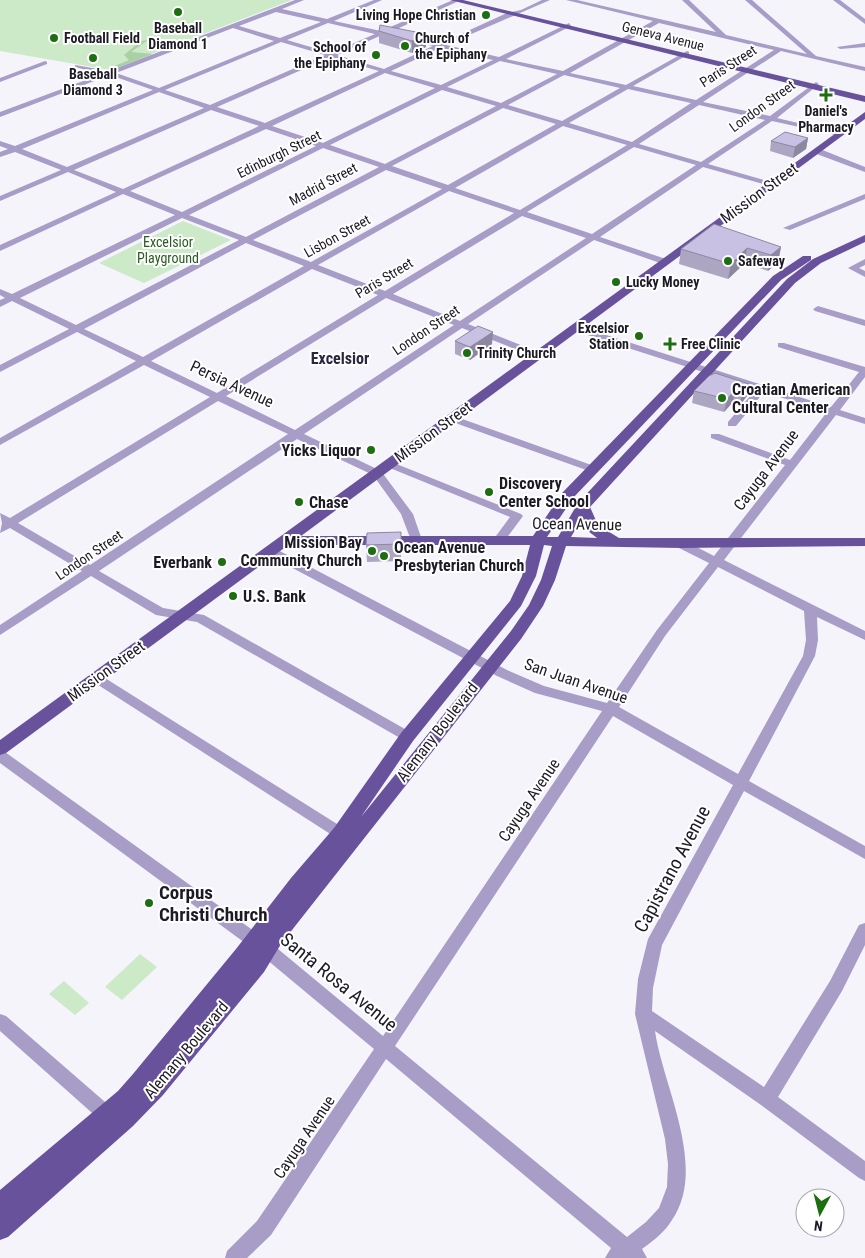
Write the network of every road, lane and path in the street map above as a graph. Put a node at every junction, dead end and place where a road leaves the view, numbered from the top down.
1 (301, 0) edge
2 (379, 0) edge
3 (456, 0) edge
4 (466, 0) edge
5 (530, 0) edge
6 (547, 0) edge
7 (574, 0) edge
8 (686, 0) edge
9 (748, 0) edge
10 (836, 0) edge
11 (276, 10) junction
12 (509, 12) junction
13 (519, 13) junction
14 (863, 20) edge
15 (329, 21) junction
16 (658, 21) junction
17 (232, 26) junction
18 (567, 26) junction
19 (384, 34) junction
20 (724, 36) junction
21 (280, 40) junction
22 (624, 40) junction
23 (865, 45) edge
24 (442, 46) junction
25 (840, 47) dead end
26 (780, 49) junction
27 (686, 54) junction
28 (333, 56) junction
29 (815, 57) junction
30 (502, 59) junction
31 (45, 63) dead end
32 (77, 66) dead end
33 (865, 68) edge
34 (748, 70) junction
35 (387, 72) junction
36 (109, 73) junction
37 (564, 73) junction
38 (0, 80) edge
39 (814, 85) junction
40 (630, 87) junction
41 (442, 88) junction
42 (159, 90) junction
43 (865, 98) edge
44 (698, 102) junction
45 (502, 106) junction
46 (211, 108) junction
47 (865, 115) edge
48 (0, 116) edge
49 (772, 119) junction
50 (564, 124) junction
51 (266, 126) junction
52 (840, 134) junction
53 (0, 142) edge
54 (630, 144) junction
55 (324, 146) junction
56 (16, 149) junction
57 (817, 151) junction
58 (0, 155) edge
59 (703, 165) junction
60 (385, 167) junction
61 (68, 170) junction
62 (865, 170) edge
63 (771, 185) junction
64 (450, 189) junction
65 (123, 191) junction
66 (865, 196) edge
67 (0, 199) edge
68 (520, 212) junction
69 (183, 215) junction
70 (787, 228) dead end
71 (865, 230) edge
72 (592, 236) junction
73 (865, 238) edge
74 (246, 240) junction
75 (0, 248) edge
76 (666, 262) junction
77 (865, 262) edge
78 (312, 266) junction
79 (865, 274) edge
80 (0, 292) edge
81 (384, 294) junction
82 (13, 298) junction
83 (0, 304) edge
84 (818, 309) dead end
85 (865, 322) edge
86 (460, 324) junction
87 (76, 328) junction
88 (575, 328) junction
89 (781, 345) dead end
90 (538, 355) junction
91 (144, 361) junction
92 (695, 365) junction
93 (0, 368) edge
94 (709, 370) junction
95 (865, 370) edge
96 (762, 388) junction
97 (218, 395) junction
98 (833, 410) junction
99 (451, 418) junction
100 (865, 421) edge
101 (732, 424) dead end
102 (297, 433) junction
103 (716, 436) dead end
104 (0, 442) edge
105 (389, 464) junction
106 (792, 464) junction
107 (593, 470) junction
108 (377, 472) junction
109 (583, 506) junction
110 (3, 523) edge
111 (288, 538) junction
112 (416, 540) junction
113 (500, 540) junction
114 (538, 540) junction
115 (562, 541) junction
116 (865, 542) edge
117 (619, 543) junction
118 (732, 543) junction
119 (681, 544) junction
120 (270, 551) junction
121 (716, 563) junction
122 (90, 570) junction
123 (810, 609) junction
124 (182, 616) junction
125 (0, 631) edge
126 (865, 636) edge
127 (472, 657) junction
128 (488, 666) junction
129 (97, 678) junction
130 (611, 709) junction
131 (407, 737) junction
132 (0, 749) edge
133 (0, 756) edge
134 (741, 782) junction
135 (340, 834) junction
136 (865, 853) edge
137 (865, 930) edge
138 (260, 945) junction
139 (644, 1014) junction
140 (0, 1021) edge
141 (385, 1046) junction
142 (767, 1099) junction
143 (106, 1114) junction
144 (865, 1172) edge
145 (0, 1204) edge
146 (0, 1230) edge
147 (626, 1255) edge
148 (234, 1258) edge

1 - 11 street
2 - 15 street
3 - 12 main road, Geneva Avenue
3 - 19 street
4 - 12 main road, Geneva Avenue
5 - 12 street
6 - 13 street
7 - 16 street
8 - 20 street
9 - 29 street
10 - 14 street
11 - 15 street
11 - 17 street
12 - 13 main road, Geneva Avenue
12 - 18 main road, Geneva Avenue
12 - 24 street
13 - 18 main road, Geneva Avenue
15 - 19 street
15 - 21 street
16 - 20 street
16 - 22 street, Madrid Street
17 - 21 street
17 - 36 street
18 - 22 main road, Geneva Avenue
18 - 30 street, Edinburgh Street
19 - 24 street
19 - 28 street
20 - 26 street
21 - 28 street
21 - 42 street
22 - 27 main road, Geneva Avenue
22 - 37 street, Madrid Street
23 - 25 street
24 - 30 street
24 - 35 street
26 - 29 street
26 - 34 street, Paris Street
27 - 34 main road, Geneva Avenue
27 - 40 street, Lisbon Street
28 - 35 street
28 - 46 street
29 - 33 street
30 - 37 street
30 - 41 street, Edinburgh Street
31 - 38 street
32 - 36 street
34 - 39 main road, Geneva Avenue
34 - 44 street, Paris Street
35 - 41 street
35 - 51 street
36 - 42 street
36 - 48 street
37 - 40 street
37 - 45 street, Madrid Street
39 - 43 main road, Geneva Avenue
39 - 49 street, London Street
40 - 44 street
40 - 50 street, Lisbon Street
41 - 45 street
41 - 55 street, Edinburgh Street
42 - 46 street
42 - 56 street
44 - 49 street
44 - 54 street, Paris Street
45 - 50 street
45 - 60 street, Madrid Street
46 - 51 street
46 - 61 street
47 - 52 main road, Mission Street
49 - 52 street
49 - 59 street, London Street
50 - 54 street
50 - 64 street, Lisbon Street
51 - 55 street
51 - 65 street
52 - 57 main road, Mission Street
53 - 56 street
54 - 59 street
54 - 68 street, Paris Street
55 - 60 street
55 - 69 street, Edinburgh Street
56 - 58 street
56 - 61 street
57 - 62 street
57 - 63 main road, Mission Street
59 - 63 street
59 - 72 street, London Street
60 - 64 street
60 - 74 street, Madrid Street
61 - 65 street
61 - 67 street
63 - 76 main road, Mission Street
64 - 68 street
64 - 78 street, Lisbon Street
65 - 69 street
65 - 75 street
66 - 70 street
68 - 72 street
68 - 81 street, Paris Street
69 - 74 street
69 - 82 street, Edinburgh Street
71 - 92 main road, Alemany Boulevard
72 - 76 street
72 - 86 street, London Street
73 - 94 main road, Alemany Boulevard
74 - 78 street
74 - 87 street, Madrid Street
76 - 88 main road, Mission Street
77 - 79 street
78 - 81 street
78 - 91 street, Lisbon Street
80 - 82 street, Persia Avenue
81 - 86 street
81 - 97 street, Paris Street
82 - 83 street, Edinburgh Street
82 - 87 street, Persia Avenue
84 - 85 street
86 - 90 street
86 - 102 street, London Street
87 - 91 street, Persia Avenue
87 - 93 street, Madrid Street
88 - 90 main road, Mission Street
88 - 92 street
89 - 95 street
90 - 99 main road, Mission Street
91 - 97 street, Persia Avenue
91 - 104 street, Lisbon Street
92 - 94 street
92 - 107 main road, Alemany Boulevard
94 - 96 street
94 - 109 main road, Alemany Boulevard
95 - 98 street, Cayuga Avenue
96 - 98 street
96 - 101 street
97 - 102 street, Persia Avenue
97 - 110 street, Paris Street
98 - 100 street
98 - 106 street, Cayuga Avenue
99 - 105 main road, Mission Street
99 - 107 street
102 - 108 street, Persia Avenue
102 - 122 street, London Street
103 - 106 street
105 - 108 main road, Mission Street
105 - 113 street
106 - 118 street, Cayuga Avenue
107 - 114 main road, Alemany Boulevard
108 - 111 main road, Mission Street
108 - 112 street, Persia Avenue
109 - 115 main road, Alemany Boulevard
109 - 117 main road
110 - 122 street
111 - 112 main road, Ocean Avenue
111 - 120 main road, Mission Street
112 - 113 main road, Ocean Avenue
113 - 114 main road, Ocean Avenue
114 - 115 main road, Ocean Avenue
114 - 127 main road, Alemany Boulevard
115 - 117 main road, Ocean Avenue
115 - 128 main road, Alemany Boulevard
116 - 118 main road, Ocean Avenue
117 - 119 main road, Ocean Avenue
118 - 119 main road, Ocean Avenue
118 - 121 street, Cayuga Avenue
119 - 121 street
120 - 124 main road, Mission Street
120 - 127 street, San Juan Avenue
121 - 123 street
121 - 130 street, Cayuga Avenue
122 - 124 street
122 - 125 street, London Street
123 - 126 street
123 - 134 street, Capistrano Avenue
124 - 129 main road, Mission Street
124 - 131 street
127 - 128 street, San Juan Avenue
127 - 131 main road, Alemany Boulevard
128 - 130 street, San Juan Avenue
128 - 138 main road, Alemany Boulevard
129 - 132 main road, Mission Street
129 - 135 street
130 - 134 street, San Juan Avenue
130 - 141 street, Cayuga Avenue
131 - 135 main road, Alemany Boulevard
133 - 138 street, Santa Rosa Avenue
134 - 136 street, San Juan Avenue
134 - 139 street, Capistrano Avenue
135 - 138 main road, Alemany Boulevard
137 - 142 street
138 - 141 street, Santa Rosa Avenue
138 - 143 main road, Alemany Boulevard
138 - 146 main road, Alemany Boulevard
139 - 142 street
139 - 147 street, Capistrano Avenue
140 - 143 street
141 - 147 street, Santa Rosa Avenue
141 - 148 street, Cayuga Avenue
142 - 144 street
143 - 145 main road, Alemany Boulevard

